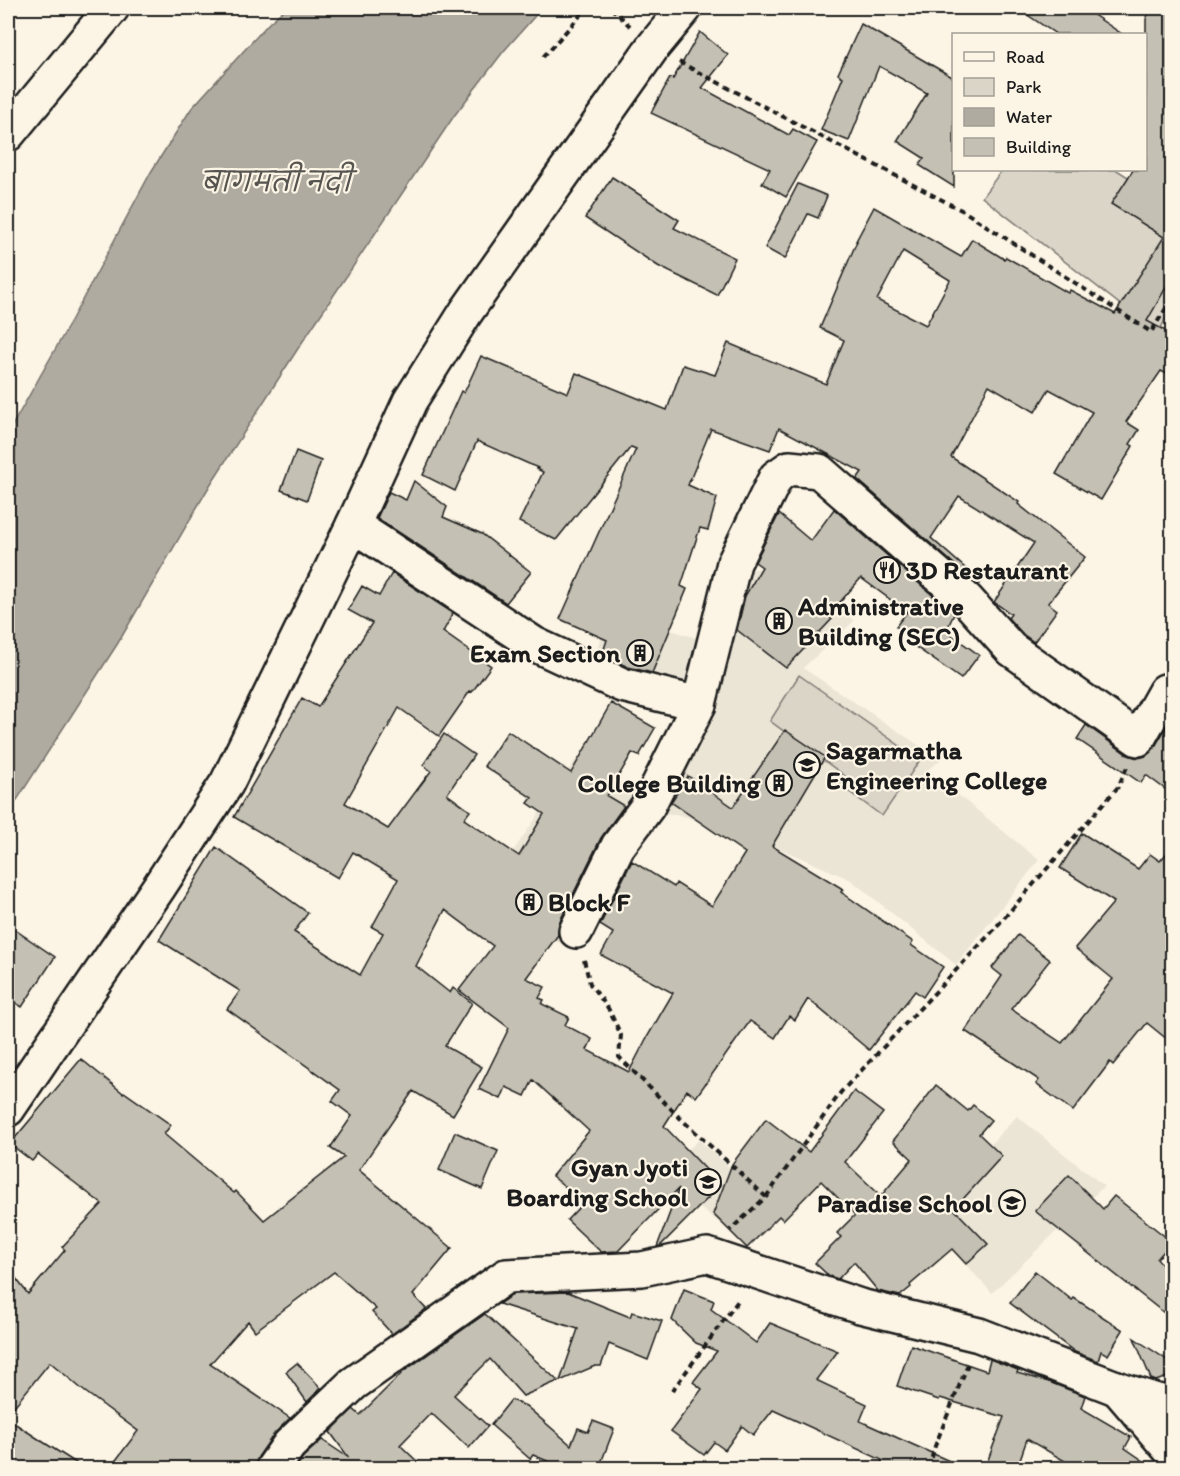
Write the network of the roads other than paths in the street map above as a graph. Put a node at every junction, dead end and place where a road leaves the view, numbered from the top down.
1 (112, 8) edge
2 (685, 8) edge
3 (8, 134) edge
4 (353, 525) junction
5 (1173, 692) edge
6 (699, 704) junction
7 (576, 931) road end
8 (8, 1108) edge
9 (1116, 1388) junction
10 (1173, 1404) edge
11 (1173, 1452) edge
12 (273, 1468) edge

1 - 3 street
2 - 4 street
4 - 6 street
4 - 8 street
5 - 6 street
6 - 7 street
9 - 10 street
9 - 11 street
9 - 12 street

